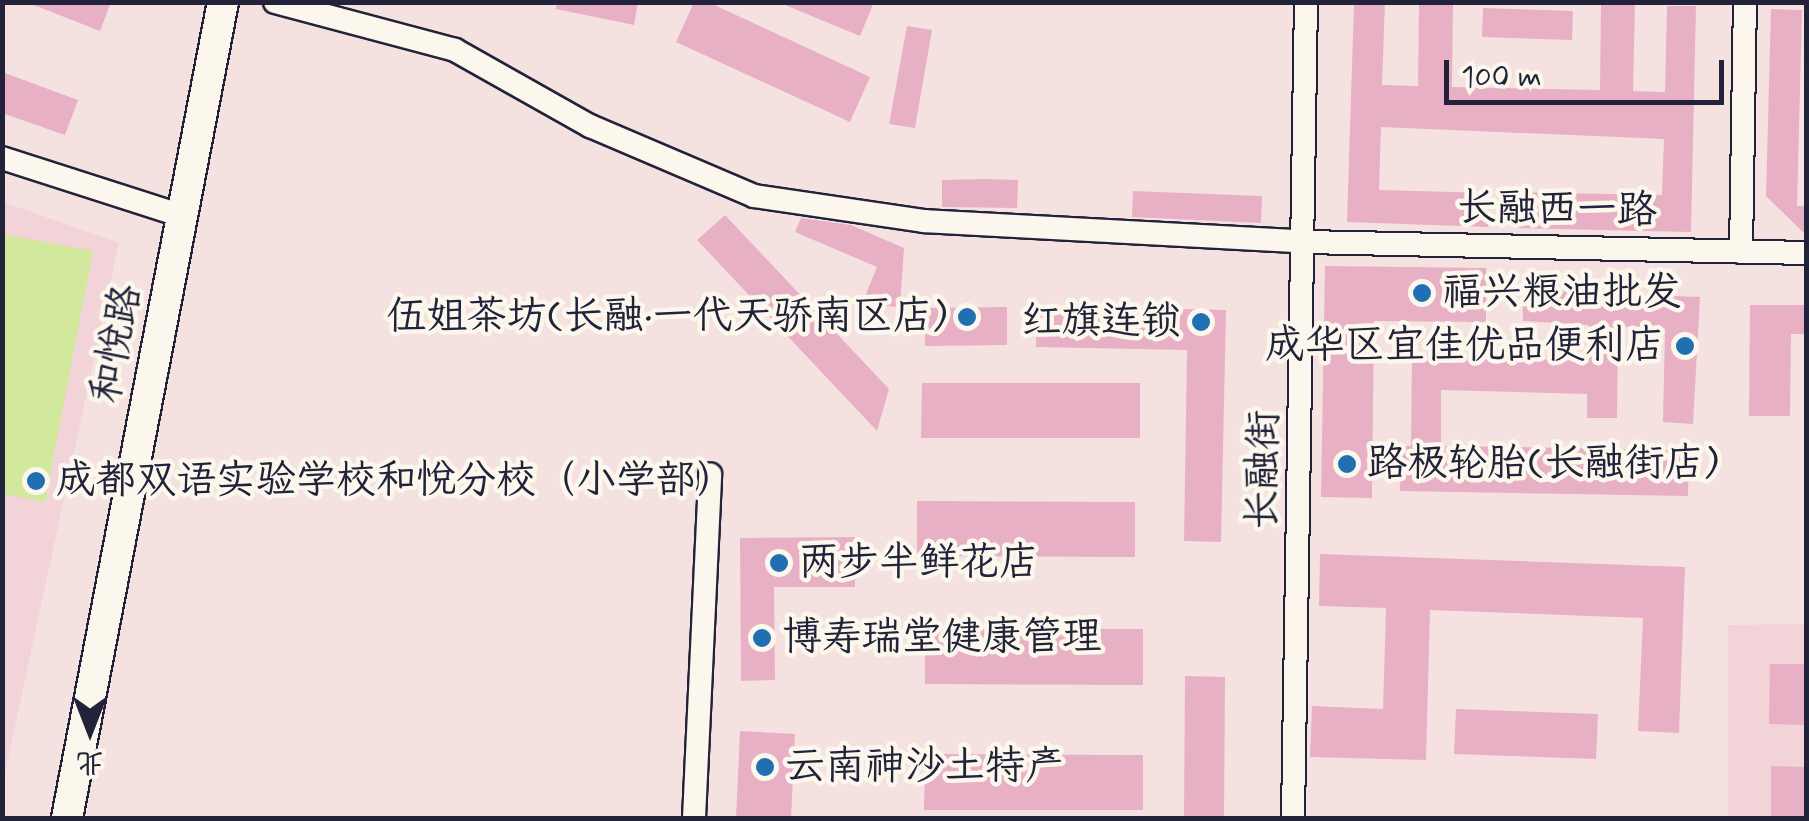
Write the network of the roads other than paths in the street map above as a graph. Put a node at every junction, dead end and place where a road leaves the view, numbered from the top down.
1 (223, 2) edge
2 (275, 2) edge
3 (1306, 2) edge
4 (1745, 2) edge
5 (2, 158) edge
6 (183, 216) junction
7 (1306, 242) junction
8 (1741, 252) junction
9 (1806, 253) edge
10 (710, 474) dead end
11 (68, 818) edge
12 (694, 818) edge
13 (1293, 818) edge

1 - 6 street, 和悦路
2 - 7 street, 长融西一路
3 - 7 street, 长融街
4 - 8 street
5 - 6 street
6 - 11 street, 和悦路
7 - 8 street, 长融西一路
7 - 13 street, 长融街
8 - 9 street, 长融西一路
10 - 12 street

